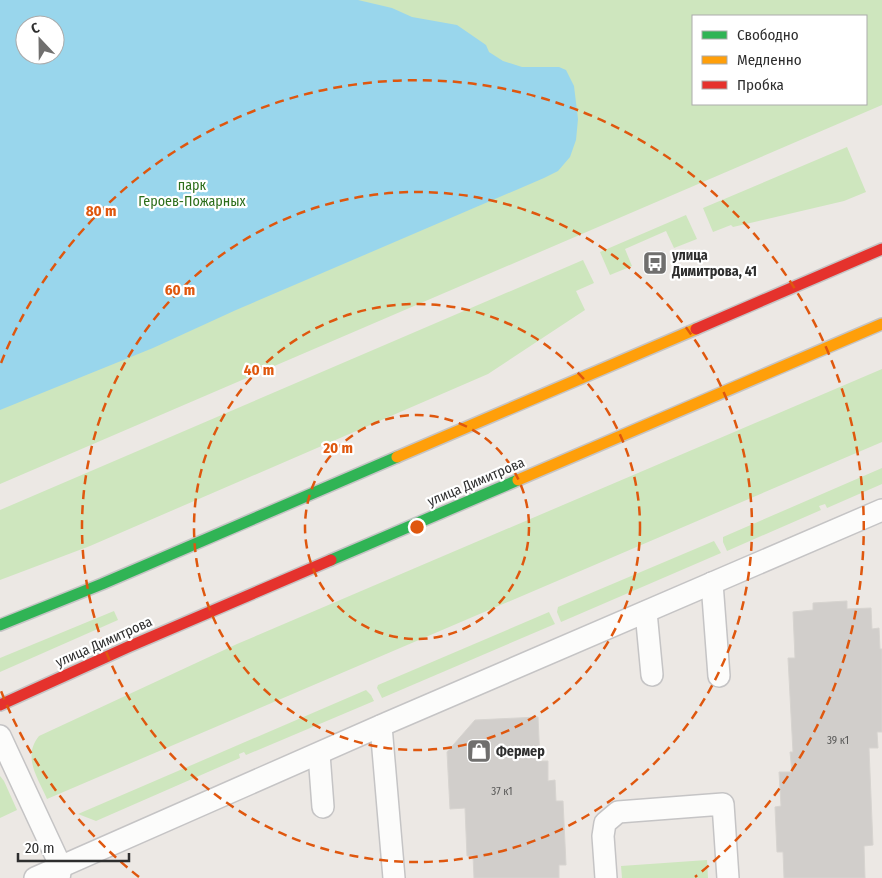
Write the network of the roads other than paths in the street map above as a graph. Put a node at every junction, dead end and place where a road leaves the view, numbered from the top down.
1 (882, 249) edge
2 (882, 324) edge
3 (882, 510) edge
4 (712, 584) junction
5 (646, 612) junction
6 (0, 625) edge
7 (652, 675) dead end
8 (719, 676) dead end
9 (0, 705) edge
10 (381, 726) junction
11 (0, 736) edge
12 (318, 754) junction
13 (323, 807) dead end
14 (60, 872) edge
15 (35, 878) edge
16 (394, 878) edge
17 (606, 878) edge
18 (728, 878) edge

1 - 6 street
2 - 9 street, улица Димитрова
3 - 4 lane
4 - 5 lane
4 - 8 lane
5 - 7 lane
5 - 10 lane
10 - 12 lane
10 - 16 lane
11 - 14 lane
12 - 13 lane
12 - 14 lane
14 - 15 lane
17 - 18 lane

